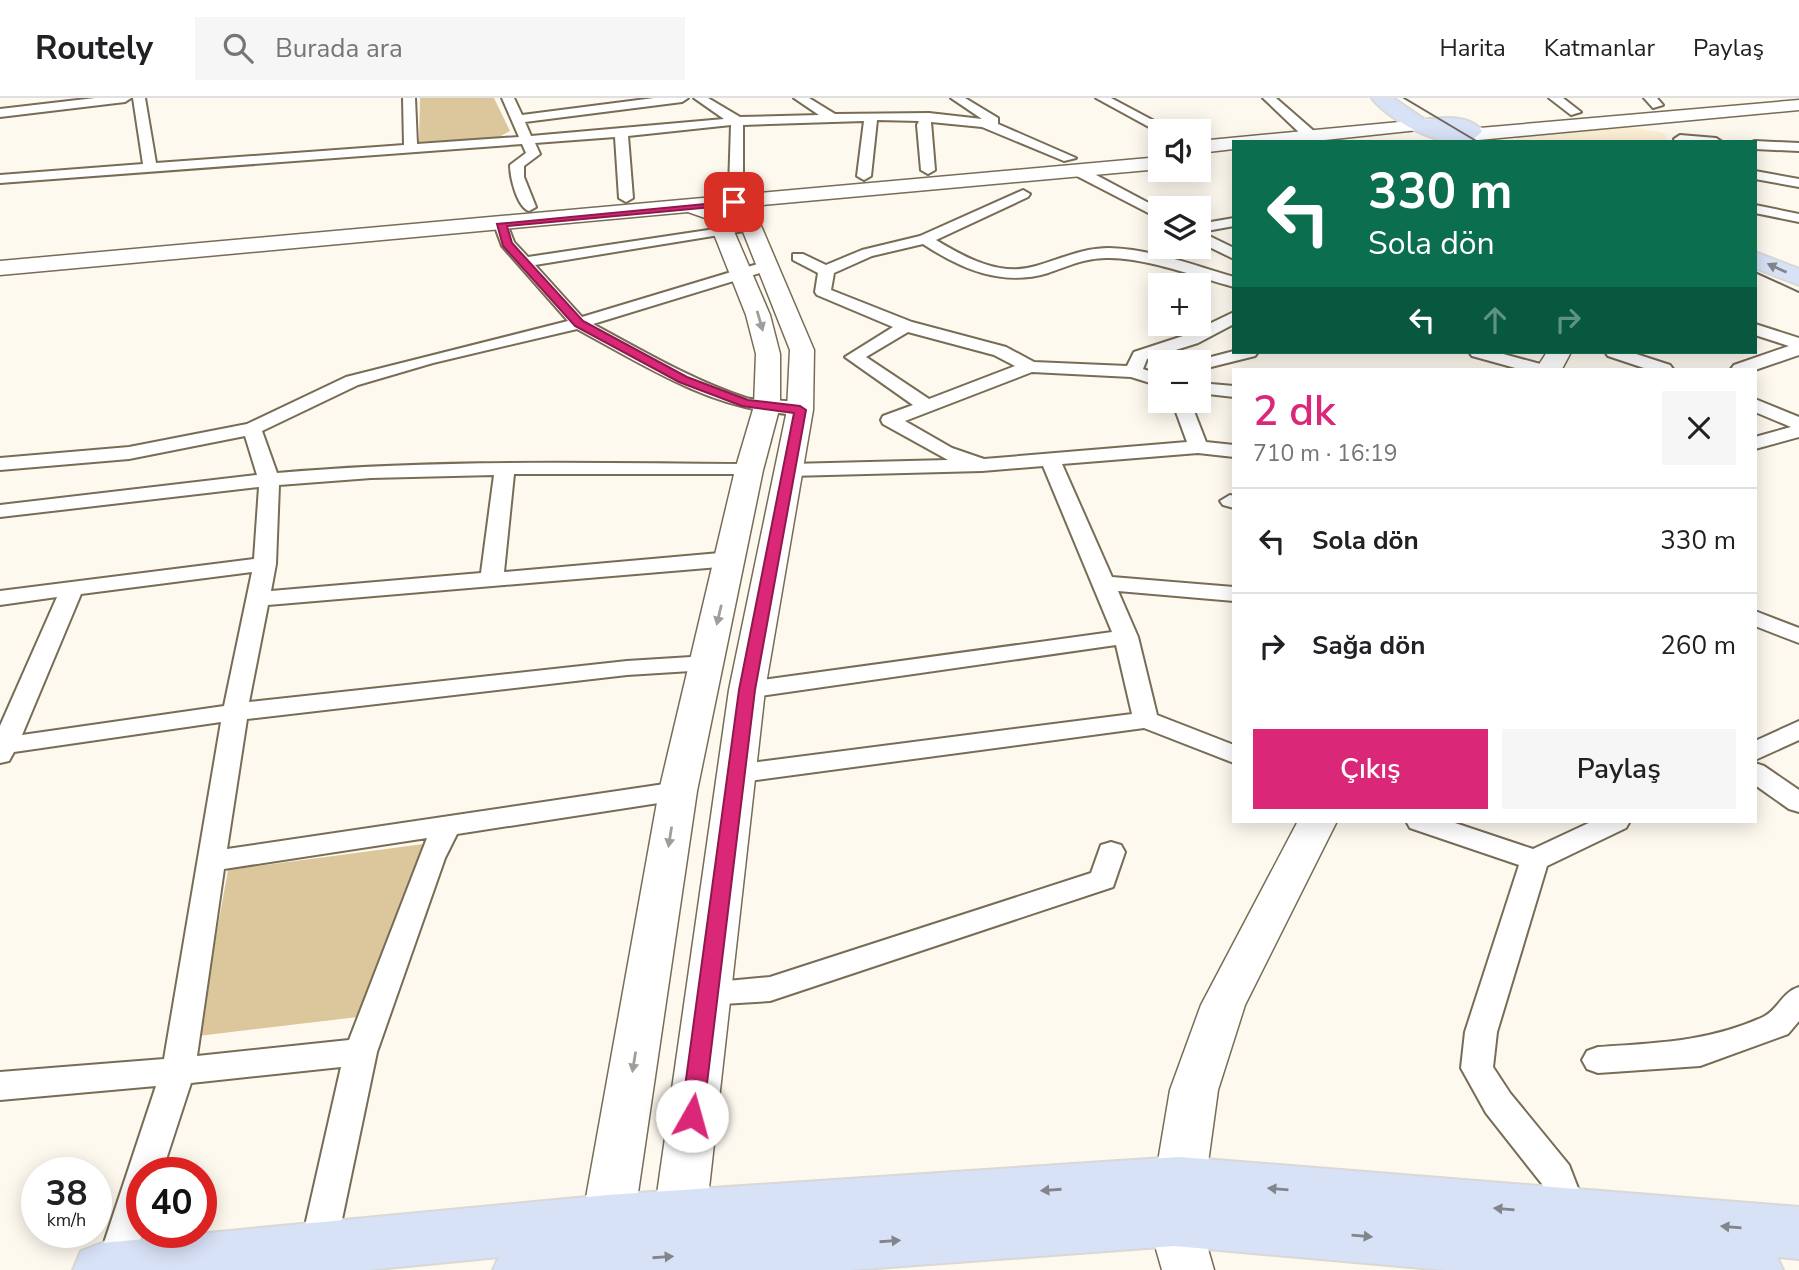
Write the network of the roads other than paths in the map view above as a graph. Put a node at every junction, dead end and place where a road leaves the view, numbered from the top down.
1 (125, 98) edge
2 (139, 98) edge
3 (409, 98) edge
4 (508, 98) edge
5 (682, 98) edge
6 (700, 98) edge
7 (800, 98) edge
8 (957, 98) edge
9 (1102, 98) edge
10 (1269, 98) edge
11 (1381, 98) edge
12 (1555, 98) edge
13 (1740, 98) edge
14 (1424, 103) dead end
15 (1799, 105) edge
16 (1657, 106) edge
17 (1575, 112) junction
18 (0, 113) edge
19 (1520, 116) junction
20 (871, 117) junction
21 (929, 117) junction
22 (833, 118) junction
23 (519, 119) junction
24 (737, 121) junction
25 (1148, 121) edge
26 (1539, 128) junction
27 (1010, 131) junction
28 (1350, 131) junction
29 (1453, 131) edge
30 (621, 133) junction
31 (1310, 135) junction
32 (528, 139) junction
33 (1265, 140) edge
34 (1382, 140) edge
35 (1406, 140) edge
36 (1680, 140) edge
37 (1232, 143) edge
38 (1757, 145) edge
39 (1211, 146) edge
40 (1799, 146) edge
41 (411, 147) junction
42 (1148, 152) edge
43 (1232, 157) edge
44 (1211, 159) edge
45 (1148, 163) edge
46 (1074, 165) junction
47 (150, 167) junction
48 (928, 170) junction
49 (864, 176) junction
50 (1757, 176) edge
51 (0, 179) edge
52 (1799, 183) edge
53 (1023, 194) dead end
54 (626, 198) junction
55 (529, 207) junction
56 (1148, 208) edge
57 (1757, 209) edge
58 (742, 211) junction
59 (1799, 219) edge
60 (1232, 222) edge
61 (501, 224) junction
62 (1211, 226) edge
63 (925, 239) junction
64 (1211, 242) edge
65 (0, 252) edge
66 (1232, 253) edge
67 (1757, 260) edge
68 (523, 262) junction
69 (769, 265) junction
70 (0, 268) edge
71 (825, 271) junction
72 (1799, 278) edge
73 (1757, 280) edge
74 (1232, 281) edge
75 (1799, 299) edge
76 (1232, 318) edge
77 (579, 323) junction
78 (906, 326) junction
79 (1757, 330) edge
80 (1799, 346) edge
81 (1241, 354) edge
82 (1485, 354) edge
83 (1620, 354) edge
84 (1211, 362) edge
85 (1030, 367) junction
86 (1534, 368) edge
87 (1661, 368) edge
88 (1743, 368) edge
89 (1133, 372) junction
90 (1148, 376) edge
91 (1211, 389) edge
92 (1232, 392) edge
93 (926, 405) junction
94 (1757, 406) edge
95 (784, 408) junction
96 (1185, 413) edge
97 (252, 429) junction
98 (1797, 431) edge
99 (1757, 442) edge
100 (1198, 447) junction
101 (1232, 451) edge
102 (1051, 461) junction
103 (0, 464) edge
104 (982, 465) junction
105 (505, 468) junction
106 (749, 470) junction
107 (790, 470) junction
108 (269, 480) junction
109 (0, 510) edge
110 (731, 559) junction
111 (265, 564) junction
112 (492, 578) junction
113 (1103, 583) junction
114 (72, 589) junction
115 (1232, 594) edge
116 (0, 598) edge
117 (258, 599) junction
118 (1757, 619) edge
119 (1799, 636) edge
120 (1126, 638) junction
121 (707, 663) junction
122 (747, 690) junction
123 (235, 712) junction
124 (1146, 720) junction
125 (1799, 729) edge
126 (1, 749) edge
127 (1757, 751) edge
128 (1232, 754) edge
129 (1757, 773) edge
130 (734, 774) junction
131 (678, 791) junction
132 (1799, 803) edge
133 (1316, 823) edge
134 (1426, 823) edge
135 (1612, 823) edge
136 (447, 825) junction
137 (1111, 852) dead end
138 (1535, 860) junction
139 (211, 861) junction
140 (706, 993) junction
141 (1799, 999) edge
142 (361, 1052) junction
143 (1598, 1060) dead end
144 (178, 1071) junction
145 (0, 1086) edge
146 (150, 1157) edge
147 (680, 1215) junction
148 (608, 1220) junction
149 (126, 1221) edge
150 (1181, 1224) edge
151 (1799, 1233) edge
152 (1593, 1246) edge
153 (318, 1248) junction
154 (107, 1269) edge
155 (522, 1270) edge
156 (1754, 1270) edge

1 - 18 street
2 - 47 street
3 - 41 street
4 - 23 street
5 - 23 street
6 - 24 street
7 - 22 street
8 - 27 street
9 - 25 street
10 - 31 street
11 - 29 main road
12 - 17 street
13 - 16 main road
14 - 29 main road
15 - 16 main road
16 - 17 main road
16 - 26 main road
16 - 36 street
17 - 19 main road
19 - 26 main road
19 - 29 main road
20 - 21 street
20 - 22 street
20 - 49 street
21 - 27 street
21 - 48 street
22 - 24 street
23 - 32 street
24 - 30 street
24 - 58 street
26 - 29 main road
27 - 46 street
28 - 29 main road
28 - 31 main road
28 - 34 main road
29 - 35 main road
30 - 32 street
30 - 54 street
31 - 33 main road
32 - 41 street
32 - 55 street
37 - 39 main road
38 - 40 street
41 - 47 street
42 - 46 main road
43 - 44 main road
45 - 46 main road
46 - 48 main road
46 - 56 street
46 - 58 main road
47 - 51 street
48 - 49 main road
49 - 58 main road
50 - 52 street
53 - 63 street
54 - 55 main road
54 - 58 main road
55 - 65 main road
57 - 59 street
58 - 61 main road
58 - 68 street
58 - 69 main road
60 - 62 street
61 - 68 street
61 - 70 main road
63 - 71 street
63 - 74 street
64 - 66 street
72 -> 67 main road
68 - 77 street
69 - 71 street
69 - 77 street
69 - 95 main road
71 - 78 street
73 - 75 main road
76 - 89 street
77 - 95 street
77 - 97 street
78 - 85 street
78 - 93 street
79 - 80 street
80 - 88 street
81 - 84 street
82 - 86 street
83 - 87 street
85 - 89 street
85 - 93 street
89 - 90 street
91 - 92 street
93 - 104 street
94 - 98 street
95 - 106 main road
95 - 107 main road
96 - 100 street
97 - 103 street
97 - 108 street
98 - 99 street
100 - 101 street
100 - 102 street
102 - 104 street
102 - 113 street
104 - 107 street
105 - 106 street
105 - 108 street
105 - 112 street
106 - 107 main road
106 - 110 main road
107 - 122 main road
108 - 109 street
108 - 111 street
110 - 112 street
110 -> 121 main road
111 - 114 street
111 - 117 street
112 - 117 street
113 - 115 street
113 - 120 street
114 - 116 street
114 - 126 street
117 - 123 street
118 - 119 street
120 - 122 street
120 - 124 street
121 - 123 street
121 - 131 main road
122 - 130 main road
123 - 126 street
123 - 139 street
124 - 128 street
124 - 130 street
125 - 127 street
129 - 132 street
130 - 140 main road
131 - 136 street
131 -> 148 main road
133 - 150 main road
134 - 138 street
135 - 138 street
136 - 139 street
136 - 142 street
137 - 140 street
138 - 152 street
139 - 144 street
140 - 147 main road
141 - 143 street
142 - 144 street
142 - 153 street
144 - 145 street
144 - 146 street
147 - 148 main road
150 -> 147 main road
148 - 153 main road
149 - 154 street
150 - 152 main road
155 -> 150 main road
151 -> 152 main road
152 - 156 main road
153 - 154 main road

